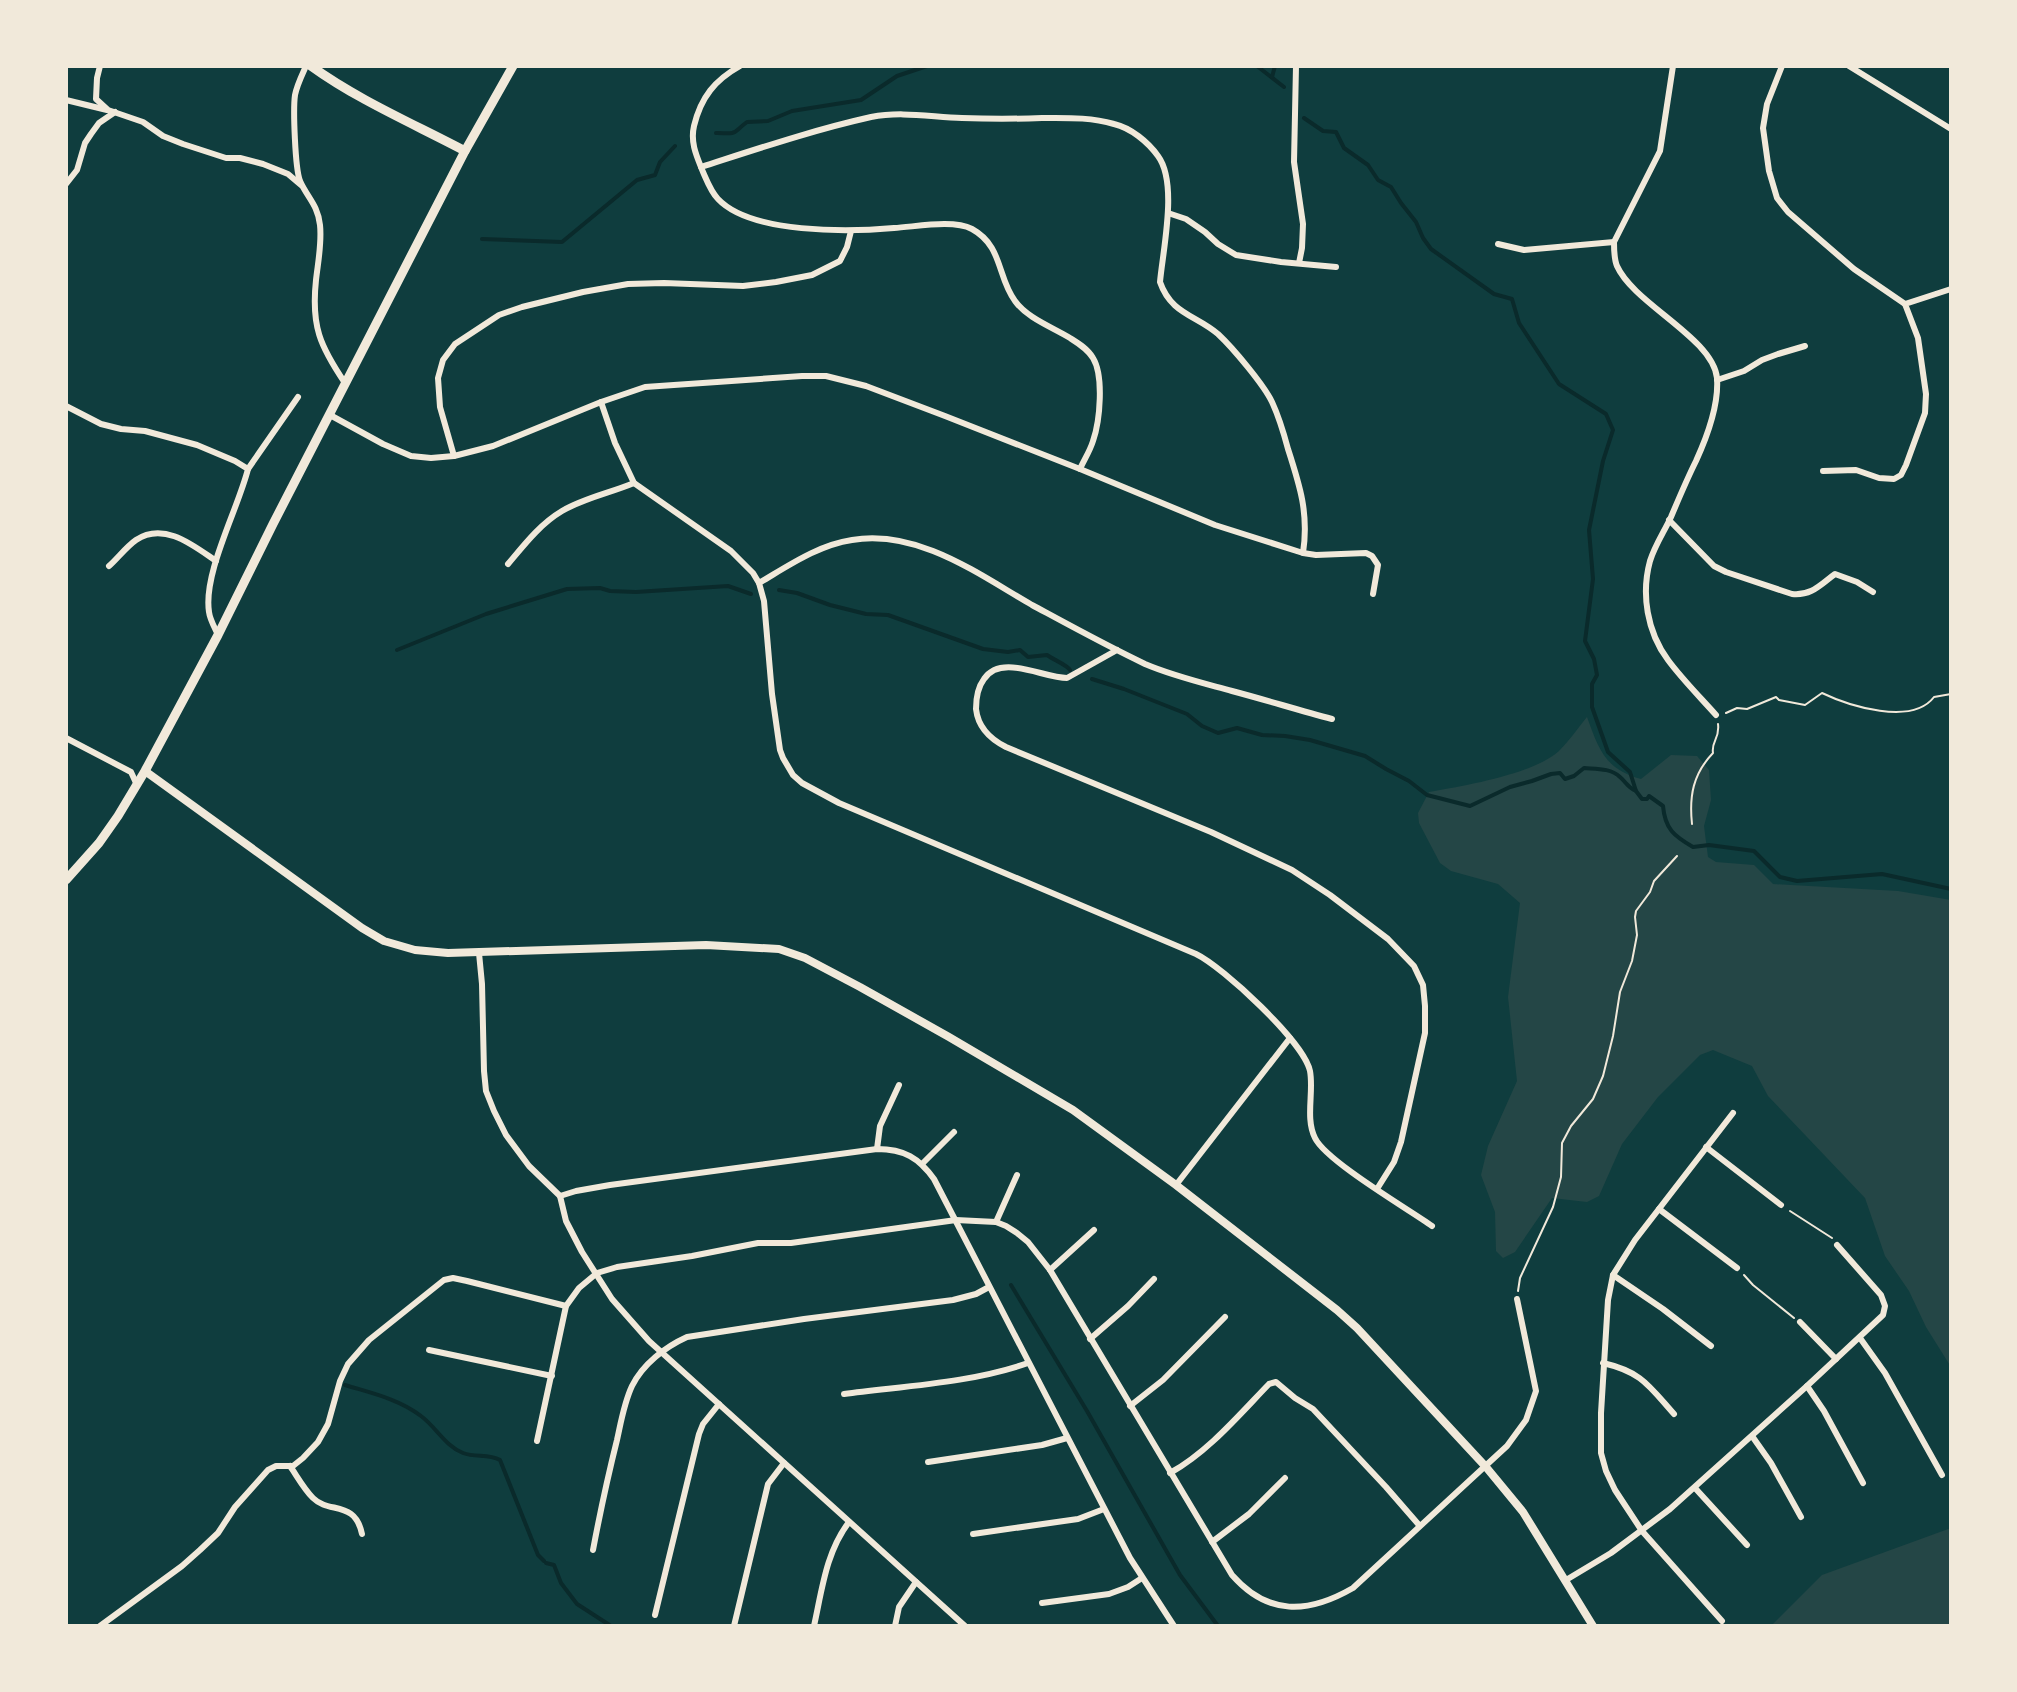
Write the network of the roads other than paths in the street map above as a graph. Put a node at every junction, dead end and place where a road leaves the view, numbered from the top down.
1 (100, 66) edge
2 (309, 66) edge
3 (513, 66) edge
4 (740, 66) edge
5 (1296, 66) edge
6 (1673, 66) edge
7 (1782, 66) edge
8 (1849, 66) edge
9 (66, 100) edge
10 (115, 112) junction
11 (1951, 129) edge
12 (465, 151) junction
13 (701, 167) junction
14 (66, 184) edge
15 (304, 187) junction
16 (1168, 213) junction
17 (851, 231) junction
18 (1614, 242) junction
19 (1498, 244) dead end
20 (1299, 263) junction
21 (1336, 267) dead end
22 (1951, 289) edge
23 (1905, 304) junction
24 (1805, 346) dead end
25 (1717, 380) junction
26 (345, 384) junction
27 (298, 397) dead end
28 (601, 402) junction
29 (66, 406) edge
30 (330, 415) junction
31 (454, 456) junction
32 (248, 469) junction
33 (1080, 469) junction
34 (1823, 471) dead end
35 (634, 483) junction
36 (1669, 520) junction
37 (1303, 553) junction
38 (216, 561) junction
39 (508, 564) dead end
40 (109, 566) dead end
41 (759, 583) junction
42 (1873, 592) dead end
43 (1373, 594) dead end
44 (218, 635) junction
45 (1117, 650) junction
46 (1716, 715) road end
47 (1332, 719) dead end
48 (66, 738) edge
49 (145, 771) junction
50 (137, 785) junction
51 (66, 880) edge
52 (479, 953) junction
53 (1290, 1038) junction
54 (899, 1085) dead end
55 (1733, 1113) dead end
56 (954, 1132) dead end
57 (1706, 1147) junction
58 (877, 1149) junction
59 (923, 1163) junction
60 (1017, 1175) dead end
61 (1176, 1185) junction
62 (1377, 1189) junction
63 (560, 1196) junction
64 (1781, 1205) road end
65 (1659, 1209) junction
66 (956, 1220) junction
67 (996, 1222) junction
68 (1432, 1226) dead end
69 (1094, 1230) dead end
70 (1837, 1245) road end
71 (1737, 1268) road end
72 (1050, 1270) junction
73 (597, 1273) junction
74 (1613, 1275) junction
75 (1154, 1279) dead end
76 (989, 1287) junction
77 (1517, 1299) road end
78 (566, 1306) junction
79 (1225, 1317) dead end
80 (1800, 1322) road end
81 (1860, 1338) junction
82 (1090, 1339) junction
83 (1711, 1346) dead end
84 (429, 1350) dead end
85 (661, 1352) junction
86 (1836, 1359) junction
87 (1028, 1363) junction
88 (1603, 1363) junction
89 (552, 1376) junction
90 (1807, 1386) junction
91 (844, 1394) dead end
92 (719, 1404) junction
93 (1130, 1406) junction
94 (1674, 1414) dead end
95 (1752, 1436) junction
96 (1067, 1438) junction
97 (537, 1441) dead end
98 (928, 1462) dead end
99 (784, 1463) junction
100 (290, 1466) junction
101 (1486, 1467) junction
102 (1170, 1473) junction
103 (1942, 1475) dead end
104 (1285, 1478) dead end
105 (1863, 1483) dead end
106 (1695, 1488) junction
107 (1104, 1509) junction
108 (1801, 1517) dead end
109 (849, 1522) junction
110 (1419, 1525) junction
111 (1642, 1531) junction
112 (362, 1534) dead end
113 (973, 1534) dead end
114 (1212, 1542) junction
115 (1747, 1545) dead end
116 (593, 1550) dead end
117 (1142, 1578) junction
118 (1566, 1580) junction
119 (916, 1582) junction
120 (1042, 1603) dead end
121 (655, 1615) dead end
122 (1722, 1621) dead end
123 (100, 1626) edge
124 (734, 1626) edge
125 (814, 1626) edge
126 (895, 1626) edge
127 (965, 1626) edge
128 (1174, 1626) edge
129 (1593, 1626) edge

1 - 10 street
2 - 12 main road
2 - 15 street
3 - 12 main road
4 - 13 street
5 - 20 street
6 - 18 street
7 - 23 street
8 - 11 street
9 - 10 street
10 - 14 street
10 - 15 street
12 - 26 main road
13 - 16 street
13 - 17 street
15 - 26 street
16 - 20 street
16 - 37 street
17 - 31 street
17 - 33 street
18 - 19 street
18 - 25 street
20 - 21 street
22 - 23 street
23 - 34 street
24 - 25 street
25 - 36 street
26 - 30 main road
27 - 32 street
28 - 31 street
28 - 33 street
28 - 35 street
29 - 32 street
30 - 31 street
30 - 44 main road
32 - 38 street
33 - 37 street
35 - 39 street
35 - 41 street
36 - 42 street
36 - 46 street
37 - 43 street
38 - 40 street
38 - 44 street
41 - 45 street
41 - 53 street
44 - 49 main road
45 - 47 street
45 - 62 street
48 - 50 street
49 - 50 main road
49 - 52 street
50 - 51 main road
52 - 61 street
52 - 63 street
53 - 61 street
53 - 62 street
54 - 58 street
55 - 57 street
56 - 59 street
57 - 64 street
57 - 65 street
58 - 59 street
58 - 63 street
59 - 66 street
60 - 67 street
61 - 101 street
62 - 68 street
63 - 73 street
65 - 71 street
65 - 74 street
66 - 67 street
66 - 73 street
66 - 76 street
67 - 72 street
69 - 72 street
70 - 81 street
72 - 82 street
73 - 78 street
73 - 85 street
74 - 83 street
74 - 88 street
75 - 82 street
76 - 85 street
76 - 87 street
77 - 101 street
78 - 89 street
78 - 100 street
79 - 93 street
80 - 86 street
81 - 86 street
81 - 103 street
82 - 93 street
84 - 89 street
85 - 92 street
85 - 116 street
86 - 90 street
87 - 91 street
87 - 96 street
88 - 94 street
88 - 111 street
89 - 97 street
90 - 95 street
90 - 105 street
92 - 99 street
92 - 121 street
93 - 102 street
95 - 106 street
95 - 108 street
96 - 98 street
96 - 107 street
99 - 109 street
99 - 124 street
100 - 112 street
100 - 123 street
101 - 110 street
101 - 118 street
102 - 110 street
102 - 114 street
104 - 114 street
106 - 111 street
106 - 115 street
107 - 113 street
107 - 117 street
109 - 119 street
109 - 125 street
110 - 114 street
111 - 118 street
111 - 122 street
117 - 120 street
117 - 128 street
118 - 129 street
119 - 126 street
119 - 127 street

